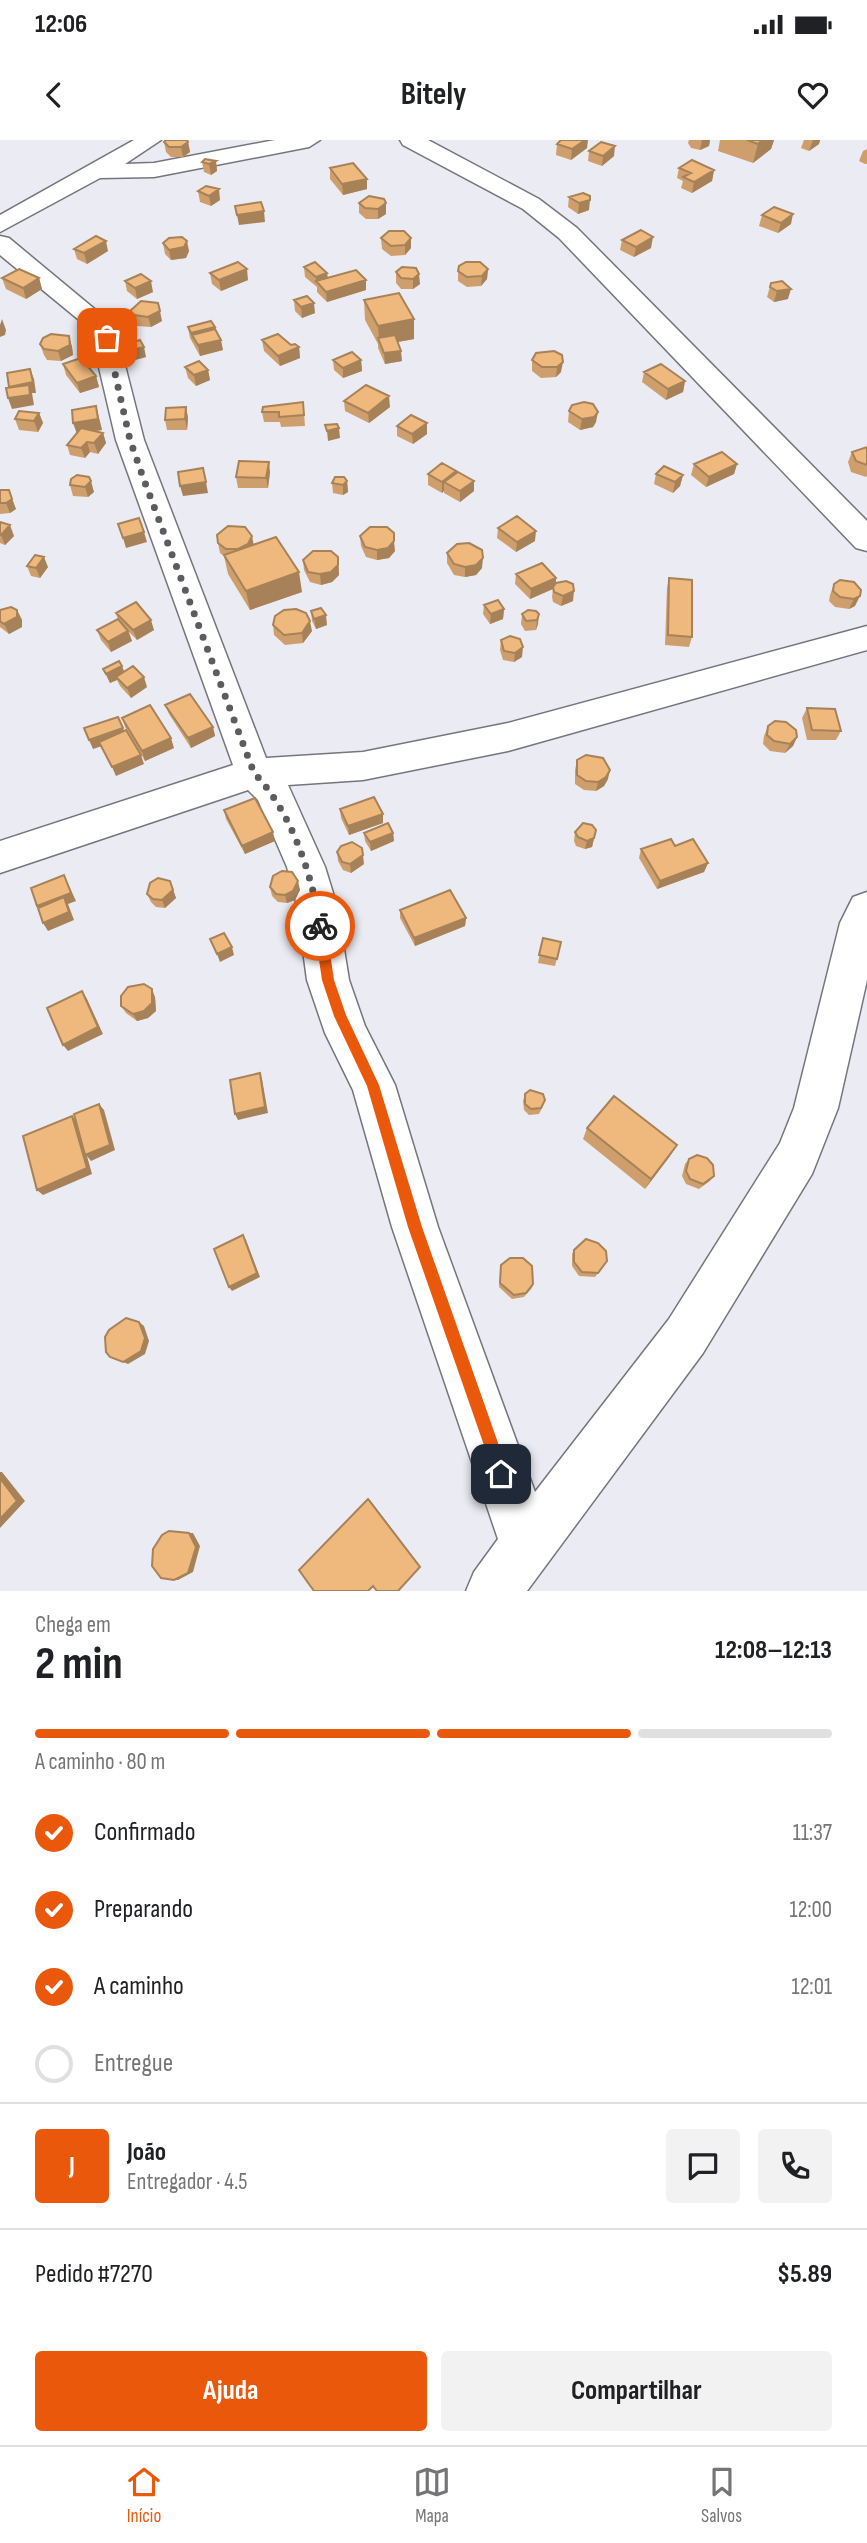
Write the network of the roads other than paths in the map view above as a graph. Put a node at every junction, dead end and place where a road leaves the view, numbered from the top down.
1 (149, 140) edge
2 (309, 140) edge
3 (411, 140) edge
4 (96, 171) junction
5 (0, 225) edge
6 (0, 243) edge
7 (867, 540) edge
8 (867, 638) edge
9 (254, 773) junction
10 (0, 857) edge
11 (867, 909) edge
12 (527, 1544) junction
13 (493, 1591) edge

1 - 4 street
2 - 4 street
3 - 7 street
4 - 5 street
6 - 9 street
8 - 9 street
9 - 10 street
9 - 12 street
11 - 12 street
12 - 13 street

